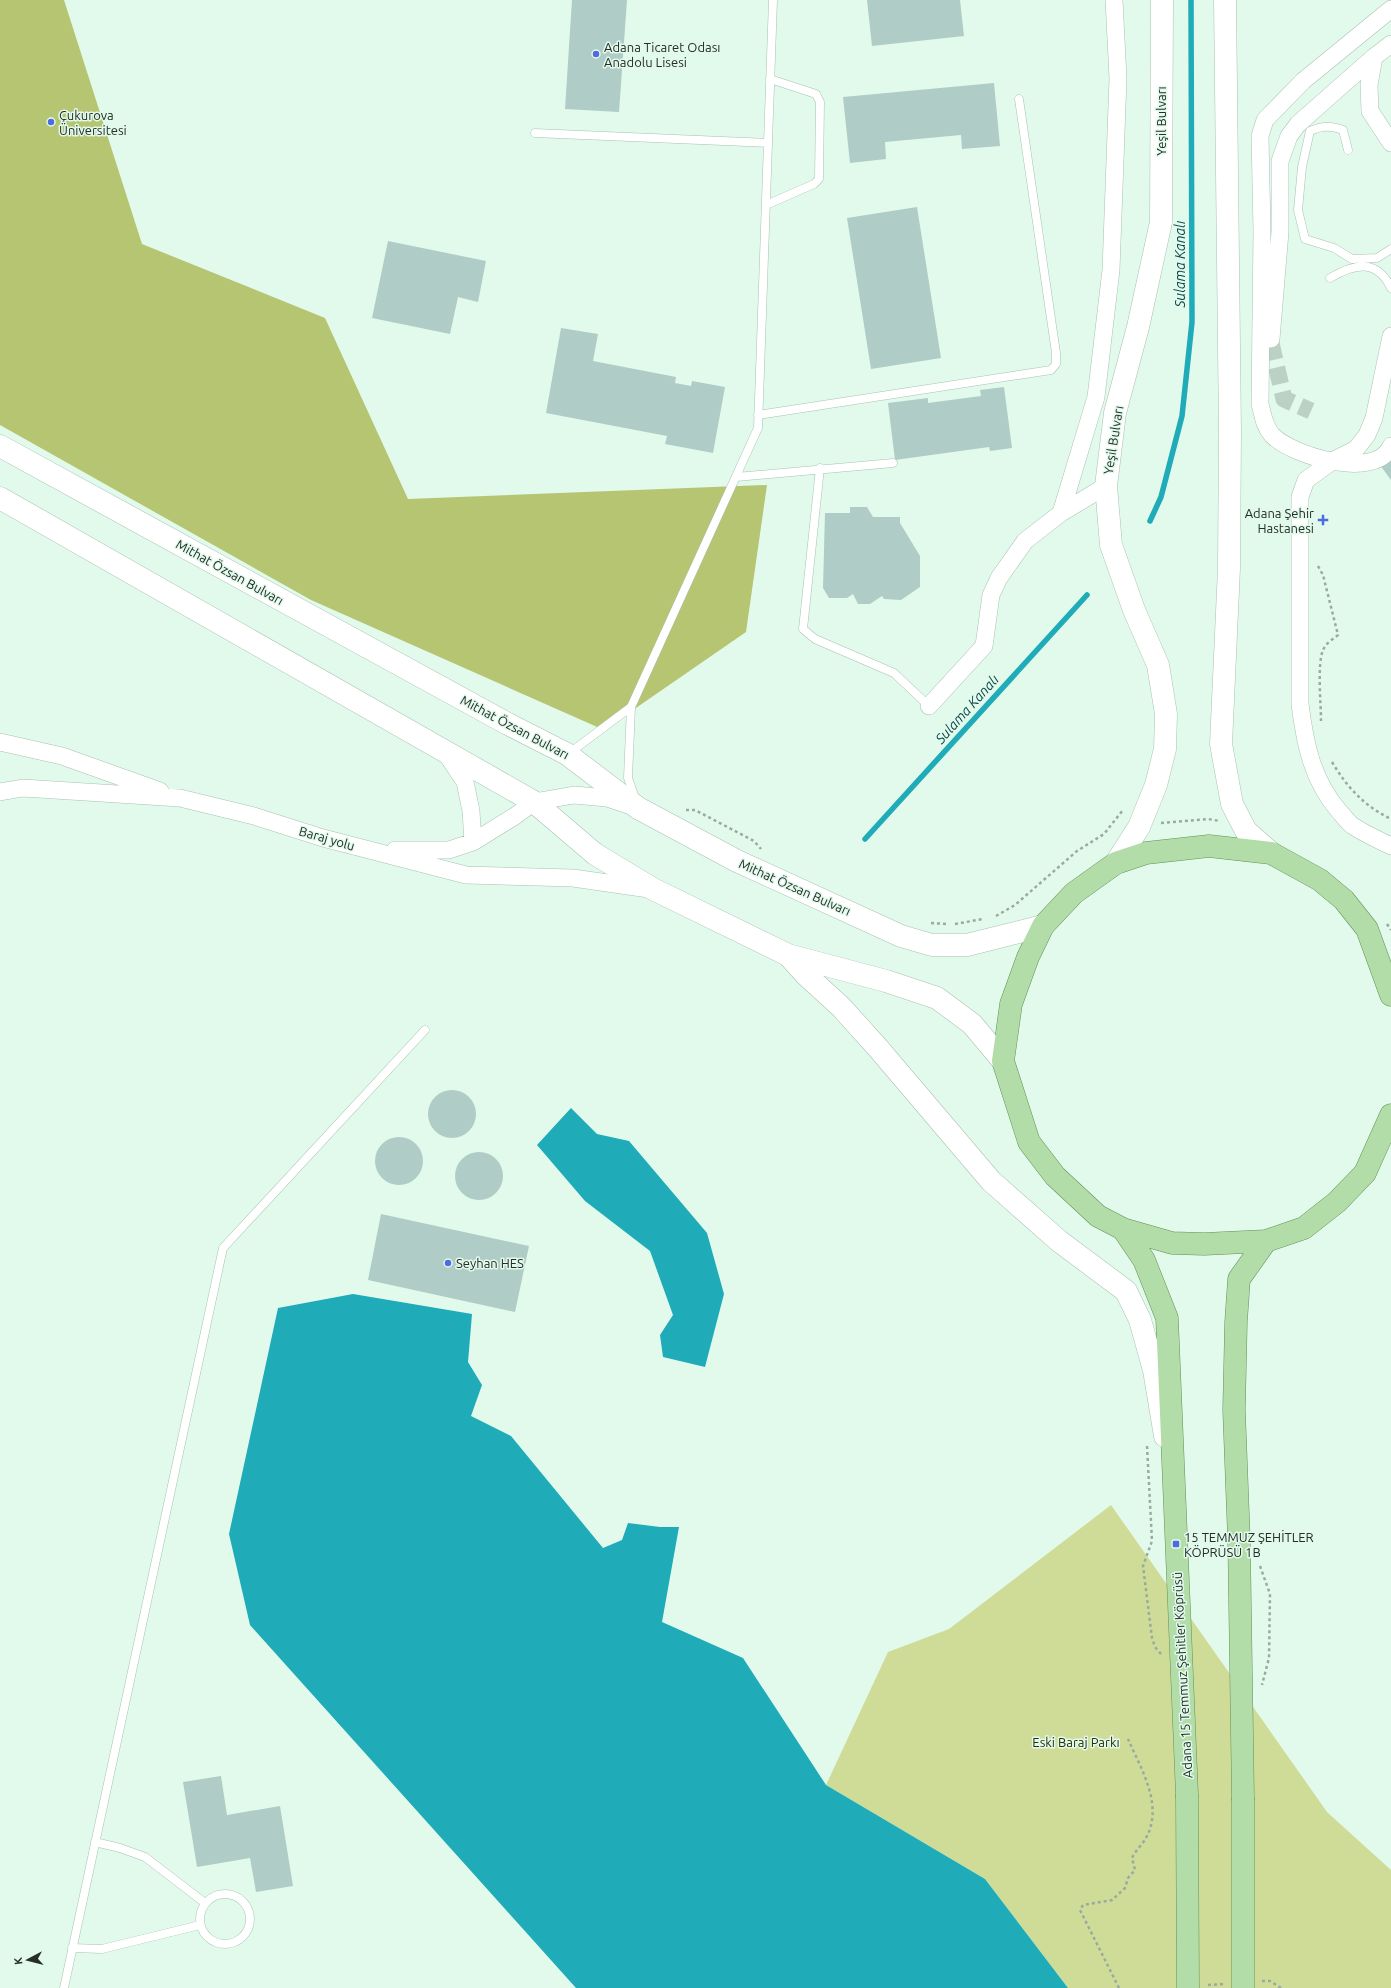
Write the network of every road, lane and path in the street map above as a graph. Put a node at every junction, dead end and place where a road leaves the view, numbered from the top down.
1 (773, 0) edge
2 (1114, 0) edge
3 (1162, 0) edge
4 (1225, 0) edge
5 (1391, 8) edge
6 (1391, 44) edge
7 (1374, 57) junction
8 (770, 79) junction
9 (1019, 99) dead end
10 (535, 133) dead end
11 (768, 143) junction
12 (1391, 143) edge
13 (1348, 150) dead end
14 (766, 205) junction
15 (1391, 249) edge
16 (1330, 278) dead end
17 (1391, 288) edge
18 (1391, 336) edge
19 (1271, 343) tunnel mouth
20 (1379, 394) junction
21 (1391, 409) edge
22 (758, 415) junction
23 (0, 446) edge
24 (1391, 446) edge
25 (1334, 460) junction
26 (893, 463) dead end
27 (820, 468) junction
28 (736, 476) junction
29 (1106, 486) junction
30 (0, 498) edge
31 (1061, 513) junction
32 (1323, 575) dead end
33 (929, 706) joint
34 (631, 707) junction
35 (1321, 729) dead end
36 (0, 742) edge
37 (445, 752) junction
38 (567, 754) junction
39 (1329, 755) dead end
40 (0, 792) edge
41 (180, 798) junction
42 (534, 802) junction
43 (1125, 807) dead end
44 (638, 808) junction
45 (681, 810) dead end
46 (1391, 819) edge
47 (1242, 824) junction
48 (1139, 827) junction
49 (1104, 834) junction
50 (472, 842) junction
51 (1391, 846) edge
52 (373, 851) junction
53 (764, 853) dead end
54 (1271, 853) junction
55 (1116, 863) junction
56 (654, 889) junction
57 (994, 917) dead end
58 (987, 918) dead end
59 (1385, 921) dead end
60 (926, 923) dead end
61 (1043, 926) junction
62 (1391, 930) edge
63 (788, 955) junction
64 (1390, 988) edge
65 (425, 1030) dead end
66 (1004, 1061) junction
67 (1391, 1115) edge
68 (1123, 1229) junction
69 (1266, 1241) junction
70 (1147, 1444) dead end
71 (1173, 1487) junction
72 (1259, 1562) dead end
73 (1165, 1660) dead end
74 (1260, 1689) dead end
75 (1128, 1739) dead end
76 (95, 1842) junction
77 (205, 1903) junction
78 (200, 1925) junction
79 (72, 1948) junction
80 (64, 1988) edge
81 (1119, 1988) edge
82 (1188, 1988) edge
83 (1243, 1988) edge

1 - 8 lane
2 - 31 street
3 - 29 main road, Yeşil Bulvarı
4 - 47 main road
5 - 25 street
6 - 7 street
7 - 12 street
7 - 19 street
8 - 11 lane
8 - 14 lane
9 - 22 lane
10 - 11 lane
11 - 14 lane
13 - 15 lane
14 - 22 lane
16 - 17 lane
18 - 20 street
20 - 21 street
20 - 25 street
22 - 28 lane
23 - 38 main road, Mithat Özsan Bulvarı
24 - 25 street
25 - 51 street
26 - 27 lane
27 - 28 lane
27 - 33 lane
28 - 34 lane
29 - 31 street
29 - 48 main road, Yeşil Bulvarı
30 - 37 main road
31 - 33 street
32 - 35 path
34 - 38 lane
34 - 44 lane
36 - 41 street
37 - 42 main road
37 - 50 street
38 - 44 main road, Mithat Özsan Bulvarı
39 - 46 path
40 - 41 street, Baraj yolu
41 - 52 street, Baraj yolu
42 - 44 street
42 - 50 street
42 - 56 main road
43 - 49 path
44 - 61 main road, Mithat Özsan Bulvarı
45 - 53 path
47 - 48 path
47 - 54 main road
48 - 49 path
48 - 55 main road, Yeşil Bulvarı
49 - 57 path
50 - 52 street
52 - 56 street, Baraj yolu
54 - 55 main road
54 - 64 main road
55 - 61 main road
56 - 63 main road
58 - 60 path
59 - 62 path
61 - 66 main road
63 - 66 main road
63 - 71 main road
65 - 76 lane
66 - 68 main road
67 - 69 main road
68 - 69 main road
68 - 71 main road, Adana 15 Temmuz Şehitler Köprüsü
69 - 83 main road, bridge
70 - 73 path
71 - 82 main road, Adana 15 Temmuz Şehitler Köprüsü, bridge
72 - 74 path
75 - 81 path
76 - 77 lane
76 - 79 lane
77 - 78 lane
77 - 78 lane
78 - 79 lane
79 - 80 lane

